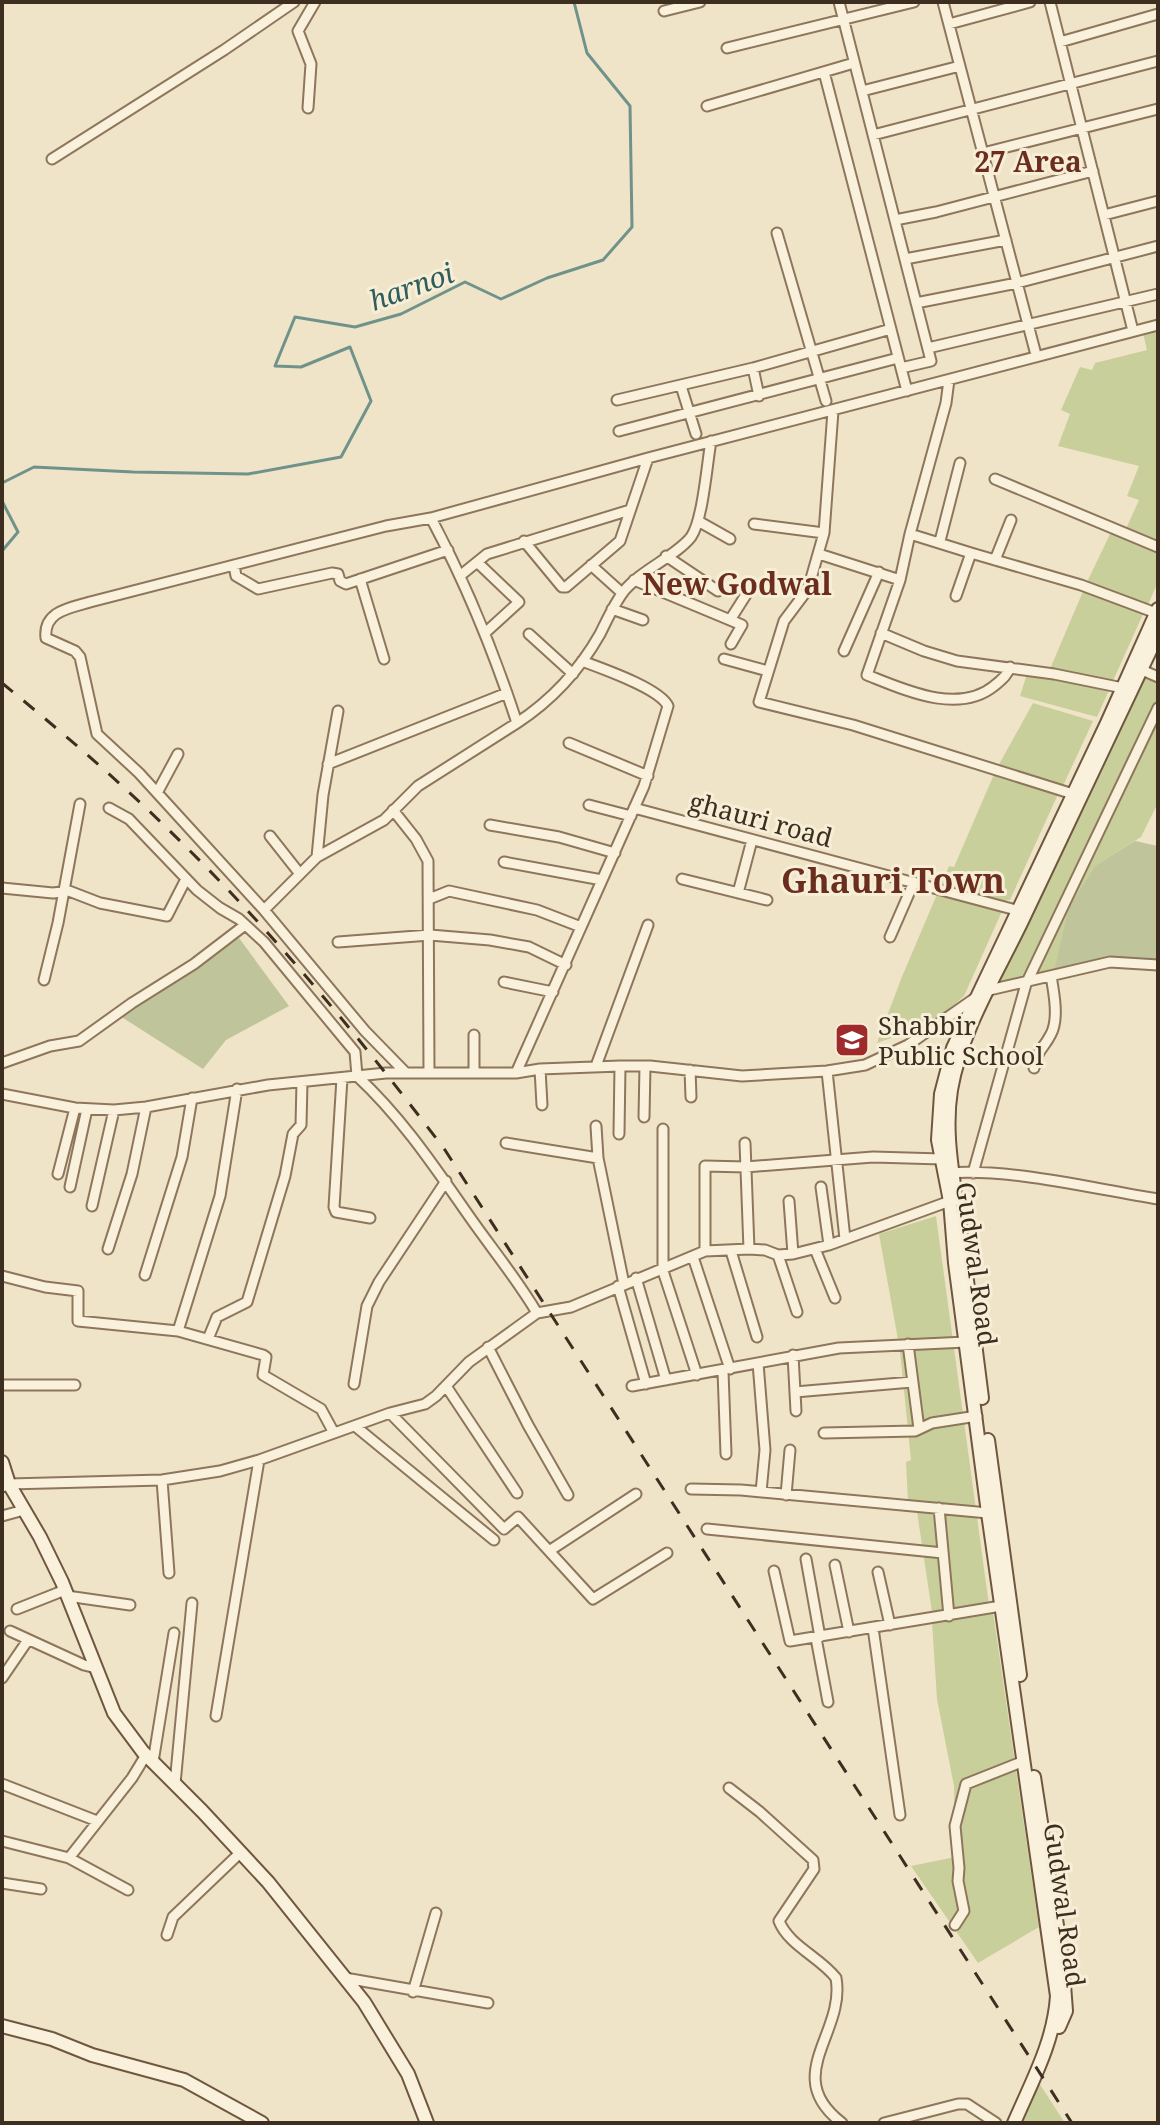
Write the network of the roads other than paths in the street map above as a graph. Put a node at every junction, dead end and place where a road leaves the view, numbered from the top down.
1 (294, 2) edge
2 (315, 2) edge
3 (700, 2) edge
4 (839, 2) edge
5 (914, 2) edge
6 (943, 2) edge
7 (1030, 2) edge
8 (1050, 2) edge
9 (664, 11) dead end
10 (1158, 14) edge
11 (844, 20) junction
12 (949, 24) junction
13 (1060, 42) junction
14 (727, 48) dead end
15 (1158, 61) edge
16 (854, 63) junction
17 (960, 66) junction
18 (824, 72) junction
19 (1071, 85) junction
20 (862, 91) junction
21 (707, 106) dead end
22 (308, 108) dead end
23 (1158, 109) edge
24 (972, 110) junction
25 (1082, 128) junction
26 (873, 135) junction
27 (983, 153) junction
28 (52, 159) dead end
29 (1093, 171) junction
30 (994, 196) junction
31 (1158, 201) edge
32 (1104, 215) junction
33 (895, 220) junction
34 (777, 233) dead end
35 (1006, 240) junction
36 (1158, 246) edge
37 (1115, 256) junction
38 (905, 259) junction
39 (1017, 283) junction
40 (1158, 294) edge
41 (916, 303) junction
42 (1127, 303) junction
43 (1158, 325) edge
44 (1028, 326) junction
45 (1132, 327) dead end
46 (891, 329) junction
47 (928, 348) junction
48 (811, 351) junction
49 (1035, 351) dead end
50 (900, 363) junction
51 (753, 368) junction
52 (821, 379) junction
53 (949, 380) junction
54 (681, 386) junction
55 (907, 391) junction
56 (759, 396) junction
57 (617, 400) dead end
58 (826, 401) dead end
59 (833, 411) junction
60 (690, 413) junction
61 (619, 431) dead end
62 (696, 434) dead end
63 (711, 441) junction
64 (648, 458) junction
65 (960, 463) dead end
66 (995, 479) dead end
67 (630, 510) junction
68 (431, 518) junction
69 (1011, 520) dead end
70 (698, 521) junction
71 (754, 524) dead end
72 (824, 533) junction
73 (910, 534) junction
74 (730, 539) dead end
75 (524, 541) junction
76 (940, 541) junction
77 (1158, 547) edge
78 (448, 550) junction
79 (971, 553) junction
80 (819, 554) junction
81 (666, 556) junction
82 (995, 560) junction
83 (477, 562) junction
84 (234, 565) junction
85 (591, 565) junction
86 (879, 572) junction
87 (461, 575) junction
88 (360, 579) junction
89 (634, 580) junction
90 (900, 580) junction
91 (749, 590) dead end
92 (718, 591) dead end
93 (622, 593) junction
94 (956, 596) dead end
95 (612, 609) junction
96 (1157, 611) edge
97 (643, 620) dead end
98 (730, 620) junction
99 (485, 633) junction
100 (881, 633) junction
101 (529, 634) dead end
102 (1158, 634) edge
103 (731, 644) dead end
104 (844, 651) dead end
105 (384, 659) dead end
106 (724, 659) dead end
107 (582, 661) junction
108 (1010, 667) junction
109 (1142, 670) junction
110 (768, 671) junction
111 (573, 674) junction
112 (1158, 677) edge
113 (1123, 688) junction
114 (507, 693) junction
115 (1158, 708) edge
116 (338, 711) dead end
117 (517, 723) junction
118 (569, 743) dead end
119 (178, 754) dead end
120 (328, 764) junction
121 (648, 776) junction
122 (157, 793) junction
123 (1073, 794) junction
124 (80, 804) dead end
125 (589, 805) dead end
126 (109, 808) dead end
127 (393, 810) junction
128 (632, 812) junction
129 (490, 825) dead end
130 (270, 836) dead end
131 (752, 840) junction
132 (615, 853) junction
133 (317, 857) junction
134 (504, 862) dead end
135 (300, 874) junction
136 (186, 879) junction
137 (682, 879) dead end
138 (602, 880) junction
139 (914, 882) junction
140 (2, 888) edge
141 (64, 890) junction
142 (738, 893) junction
143 (429, 899) junction
144 (767, 900) dead end
145 (264, 910) junction
146 (1016, 910) junction
147 (245, 925) junction
148 (648, 925) dead end
149 (581, 927) junction
150 (430, 935) junction
151 (890, 937) dead end
152 (338, 942) dead end
153 (566, 965) junction
154 (1158, 965) edge
155 (1051, 976) junction
156 (44, 980) dead end
157 (504, 982) dead end
158 (1026, 984) junction
159 (553, 992) junction
160 (982, 992) junction
161 (474, 1035) dead end
162 (2, 1063) edge
163 (596, 1066) junction
164 (620, 1066) junction
165 (645, 1066) junction
166 (1034, 1068) dead end
167 (540, 1069) junction
168 (690, 1070) junction
169 (827, 1071) junction
170 (406, 1073) junction
171 (429, 1073) junction
172 (474, 1073) junction
173 (516, 1073) junction
174 (357, 1076) junction
175 (342, 1078) junction
176 (302, 1082) junction
177 (237, 1089) junction
178 (2, 1094) edge
179 (691, 1097) dead end
180 (192, 1098) junction
181 (542, 1105) dead end
182 (146, 1107) junction
183 (75, 1108) junction
184 (87, 1109) junction
185 (114, 1110) junction
186 (644, 1117) dead end
187 (596, 1126) dead end
188 (663, 1129) dead end
189 (619, 1134) dead end
190 (506, 1143) dead end
191 (745, 1143) dead end
192 (598, 1158) junction
193 (836, 1159) junction
194 (942, 1159) junction
195 (746, 1167) junction
196 (947, 1173) junction
197 (973, 1173) junction
198 (58, 1174) dead end
199 (446, 1181) junction
200 (70, 1187) dead end
201 (821, 1187) dead end
202 (1158, 1199) edge
203 (789, 1201) dead end
204 (950, 1201) junction
205 (92, 1206) dead end
206 (370, 1218) dead end
207 (845, 1239) junction
208 (829, 1245) junction
209 (108, 1249) dead end
210 (749, 1249) junction
211 (815, 1249) junction
212 (705, 1251) junction
213 (731, 1251) junction
214 (793, 1254) junction
215 (778, 1255) junction
216 (693, 1257) junction
217 (663, 1271) junction
218 (145, 1275) dead end
219 (2, 1276) edge
220 (636, 1278) junction
221 (621, 1285) junction
222 (835, 1298) dead end
223 (797, 1312) dead end
224 (537, 1313) junction
225 (178, 1331) junction
226 (757, 1337) dead end
227 (208, 1339) junction
228 (966, 1342) junction
229 (908, 1344) junction
230 (488, 1347) junction
231 (793, 1355) junction
232 (758, 1363) junction
233 (727, 1370) junction
234 (697, 1375) junction
235 (666, 1380) junction
236 (912, 1382) junction
237 (354, 1384) dead end
238 (646, 1384) junction
239 (2, 1385) edge
240 (75, 1385) dead end
241 (446, 1386) junction
242 (632, 1386) dead end
243 (795, 1392) junction
244 (796, 1411) dead end
245 (390, 1413) junction
246 (977, 1416) junction
247 (355, 1426) junction
248 (919, 1429) junction
249 (334, 1433) junction
250 (824, 1433) dead end
251 (790, 1450) dead end
252 (726, 1454) dead end
253 (259, 1460) junction
254 (2, 1462) edge
255 (162, 1480) junction
256 (6, 1485) edge
257 (691, 1489) dead end
258 (761, 1492) junction
259 (517, 1493) dead end
260 (636, 1494) dead end
261 (568, 1495) dead end
262 (786, 1495) junction
263 (939, 1508) junction
264 (24, 1510) junction
265 (988, 1513) junction
266 (2, 1516) edge
267 (707, 1529) dead end
268 (494, 1540) dead end
269 (549, 1551) junction
270 (667, 1553) dead end
271 (943, 1553) junction
272 (806, 1559) dead end
273 (835, 1565) dead end
274 (774, 1571) dead end
275 (878, 1572) dead end
276 (169, 1573) dead end
277 (66, 1593) junction
278 (192, 1603) dead end
279 (130, 1605) dead end
280 (1001, 1606) junction
281 (17, 1609) dead end
282 (949, 1616) junction
283 (890, 1625) junction
284 (873, 1628) junction
285 (10, 1631) dead end
286 (849, 1632) junction
287 (174, 1633) dead end
288 (818, 1637) junction
289 (28, 1640) junction
290 (96, 1668) junction
291 (2, 1678) edge
292 (828, 1702) dead end
293 (216, 1716) dead end
294 (149, 1759) junction
295 (1024, 1761) junction
296 (2, 1784) edge
297 (175, 1784) junction
298 (729, 1788) dead end
299 (900, 1815) dead end
300 (97, 1821) junction
301 (2, 1841) edge
302 (241, 1852) junction
303 (69, 1858) junction
304 (2, 1883) edge
305 (41, 1889) dead end
306 (128, 1890) dead end
307 (436, 1913) dead end
308 (955, 1925) dead end
309 (167, 1935) dead end
310 (345, 1978) junction
311 (413, 1992) junction
312 (488, 2003) dead end
313 (2, 2026) edge
314 (1050, 2039) junction
315 (262, 2123) edge
316 (427, 2123) edge
317 (842, 2123) edge
318 (884, 2123) edge
319 (996, 2123) edge
320 (1014, 2123) edge

1 - 28 street
2 - 22 street
3 - 9 street
4 - 11 street
5 - 11 street
6 - 12 street
7 - 12 street
8 - 13 street
10 - 13 street
11 - 14 street
11 - 16 street
12 - 17 street
13 - 19 street
15 - 19 street
16 - 18 street
16 - 20 street
17 - 20 street
17 - 24 street
18 - 21 street
18 - 46 street
19 - 24 street
19 - 25 street
20 - 26 street
23 - 25 street
24 - 26 street
24 - 27 street
25 - 27 street
25 - 29 street
26 - 33 street
27 - 30 street
29 - 30 street
29 - 32 street
30 - 33 street
30 - 35 street
31 - 32 street
32 - 37 street
33 - 38 street
34 - 48 street
35 - 38 street
35 - 39 street
36 - 37 street
37 - 39 street
37 - 42 street
38 - 41 street
39 - 41 street
39 - 44 street
40 - 42 street
41 - 47 street
42 - 44 street
42 - 45 street
43 - 53 street
44 - 47 street
44 - 49 street
46 - 48 street
46 - 50 street
47 - 50 street
48 - 51 street
48 - 52 street
50 - 52 street
50 - 55 street
51 - 54 street
51 - 56 street
52 - 56 street
52 - 58 street
53 - 55 street
53 - 73 street
54 - 57 street
54 - 60 street
55 - 59 street
56 - 60 street
59 - 63 street
59 - 72 street
60 - 61 street
60 - 62 street
63 - 64 street
63 - 70 street
64 - 67 street
64 - 68 street
65 - 76 street
66 - 77 street
67 - 75 street
67 - 85 street
68 - 78 street
68 - 84 street
69 - 82 street
70 - 74 street
70 - 81 street
71 - 72 street
72 - 80 street
73 - 76 street
73 - 90 street
75 - 83 street
75 - 85 street
76 - 79 street
78 - 87 street
78 - 88 street
79 - 82 street
79 - 94 street
80 - 86 street
80 - 110 street
81 - 89 street
81 - 92 street
82 - 96 street
83 - 87 street
83 - 99 street
84 - 88 street
84 - 122 street
85 - 93 street
86 - 90 street
86 - 104 street
87 - 99 street
88 - 105 street
89 - 93 street
89 - 98 street
90 - 100 street
91 - 98 street
93 - 95 street
95 - 97 street
95 - 107 street
96 - 113 main road, Gudwal Road
98 - 103 street
99 - 114 street
100 - 108 street
100 - 108 street
101 - 111 street
102 - 109 main road, Gudwal Road
106 - 110 street
107 - 111 street
107 - 121 street
108 - 113 street
109 - 112 street
109 - 160 main road, Gudwal Road
110 - 123 street
111 - 117 street
113 - 123 main road, Gudwal Road
114 - 117 street
114 - 120 street
115 - 158 street
116 - 120 street
117 - 127 street
118 - 121 street
119 - 122 street
120 - 133 street
121 - 128 street
122 - 145 street
123 - 146 main road, Gudwal Road
124 - 141 street
125 - 128 street, ghauri road
126 - 136 street
127 - 133 street
127 - 143 street
128 - 131 street, ghauri road
128 - 132 street
129 - 132 street
130 - 135 street
131 - 139 street, ghauri road
131 - 142 street
132 - 138 street
133 - 135 street
134 - 138 street
135 - 145 street
136 - 141 street
136 - 147 street
137 - 142 street
138 - 149 street
139 - 146 street, ghauri road
139 - 151 street
140 - 141 street
141 - 156 street
142 - 144 street
143 - 149 street
143 - 150 street
145 - 170 street
146 - 160 main road, Gudwal Road
147 - 162 street
147 - 174 street
148 - 163 street
149 - 153 street
150 - 152 street
150 - 153 street
150 - 171 street
153 - 159 street
154 - 155 street
155 - 158 street
155 - 166 street
157 - 159 street
158 - 160 street
158 - 197 street
159 - 173 street
160 - 169 street
160 - 194 main road, Gudwal Road
160 - 196 main road, Gudwal Road
161 - 172 street
163 - 164 street
163 - 167 street
164 - 165 street
164 - 189 street
165 - 168 street
165 - 186 street
167 - 173 street
167 - 181 street
168 - 169 street
168 - 179 street
169 - 193 street
170 - 171 street
170 - 174 street
171 - 172 street
172 - 173 street
174 - 175 street
174 - 199 street
175 - 176 street
175 - 206 street
176 - 177 street
176 - 227 street
177 - 180 street
177 - 225 street
178 - 183 street
180 - 182 street
180 - 218 street
182 - 185 street
182 - 209 street
183 - 184 street
183 - 198 street
184 - 185 street
184 - 200 street
185 - 205 street
187 - 192 street
188 - 217 street
190 - 192 street
191 - 195 street
192 - 221 street
193 - 194 street
193 - 195 street
193 - 207 street
194 - 196 main road, Gudwal Road
195 - 210 street
195 - 212 street
196 - 197 street
196 - 204 main road, Gudwal Road
196 - 314 main road, Gudwal Road
197 - 202 street
199 - 224 street
199 - 237 street
201 - 208 street
203 - 214 street
204 - 207 street
204 - 228 main road, Gudwal Road
207 - 208 street
208 - 211 street
210 - 213 street
210 - 215 street
211 - 214 street
211 - 222 street
212 - 213 street
212 - 216 street
213 - 226 street
214 - 215 street
215 - 223 street
216 - 217 street
216 - 233 street
217 - 220 street
217 - 234 street
219 - 225 street
220 - 221 street
220 - 235 street
221 - 224 street
221 - 238 street
224 - 230 street
225 - 227 street
227 - 249 street
228 - 229 street
228 - 246 main road, Gudwal Road
229 - 231 street
229 - 236 street
230 - 241 street
230 - 261 street
231 - 232 street
231 - 243 street
232 - 233 street
232 - 258 street
233 - 234 street
233 - 252 street
234 - 235 street
235 - 238 street
236 - 243 street
236 - 248 street
238 - 242 street
239 - 240 street
241 - 245 street
241 - 259 street
243 - 244 street
245 - 247 street
245 - 269 street
246 - 248 street
246 - 265 main road, Gudwal Road
247 - 249 street
247 - 268 street
248 - 250 street
249 - 253 street
251 - 262 street
253 - 255 street
253 - 293 street
254 - 256 main road
255 - 256 street
255 - 276 street
256 - 264 main road
257 - 258 street
258 - 262 street
260 - 269 street
262 - 263 street
263 - 265 street
263 - 271 street
264 - 266 street
264 - 277 main road
265 - 280 main road, Gudwal Road
267 - 271 street
269 - 270 street
271 - 282 street
272 - 288 street
273 - 286 street
274 - 288 street
275 - 283 street
277 - 279 street
277 - 281 street
277 - 290 main road
278 - 297 street
280 - 282 street
280 - 295 main road, Gudwal Road
282 - 283 street
283 - 284 street
284 - 286 street
284 - 299 street
285 - 289 street
286 - 288 street
287 - 294 street
288 - 292 street
289 - 290 street
289 - 291 street
290 - 294 main road
294 - 297 main road
294 - 300 street
295 - 308 street
295 - 314 main road, Gudwal Road
296 - 300 street
297 - 302 main road
298 - 317 street
300 - 303 street
301 - 303 street
302 - 309 street
302 - 310 main road
303 - 306 street
304 - 305 street
307 - 311 street
310 - 311 street
310 - 316 main road
311 - 312 street
313 - 315 main road
314 - 320 main road
318 - 319 street

